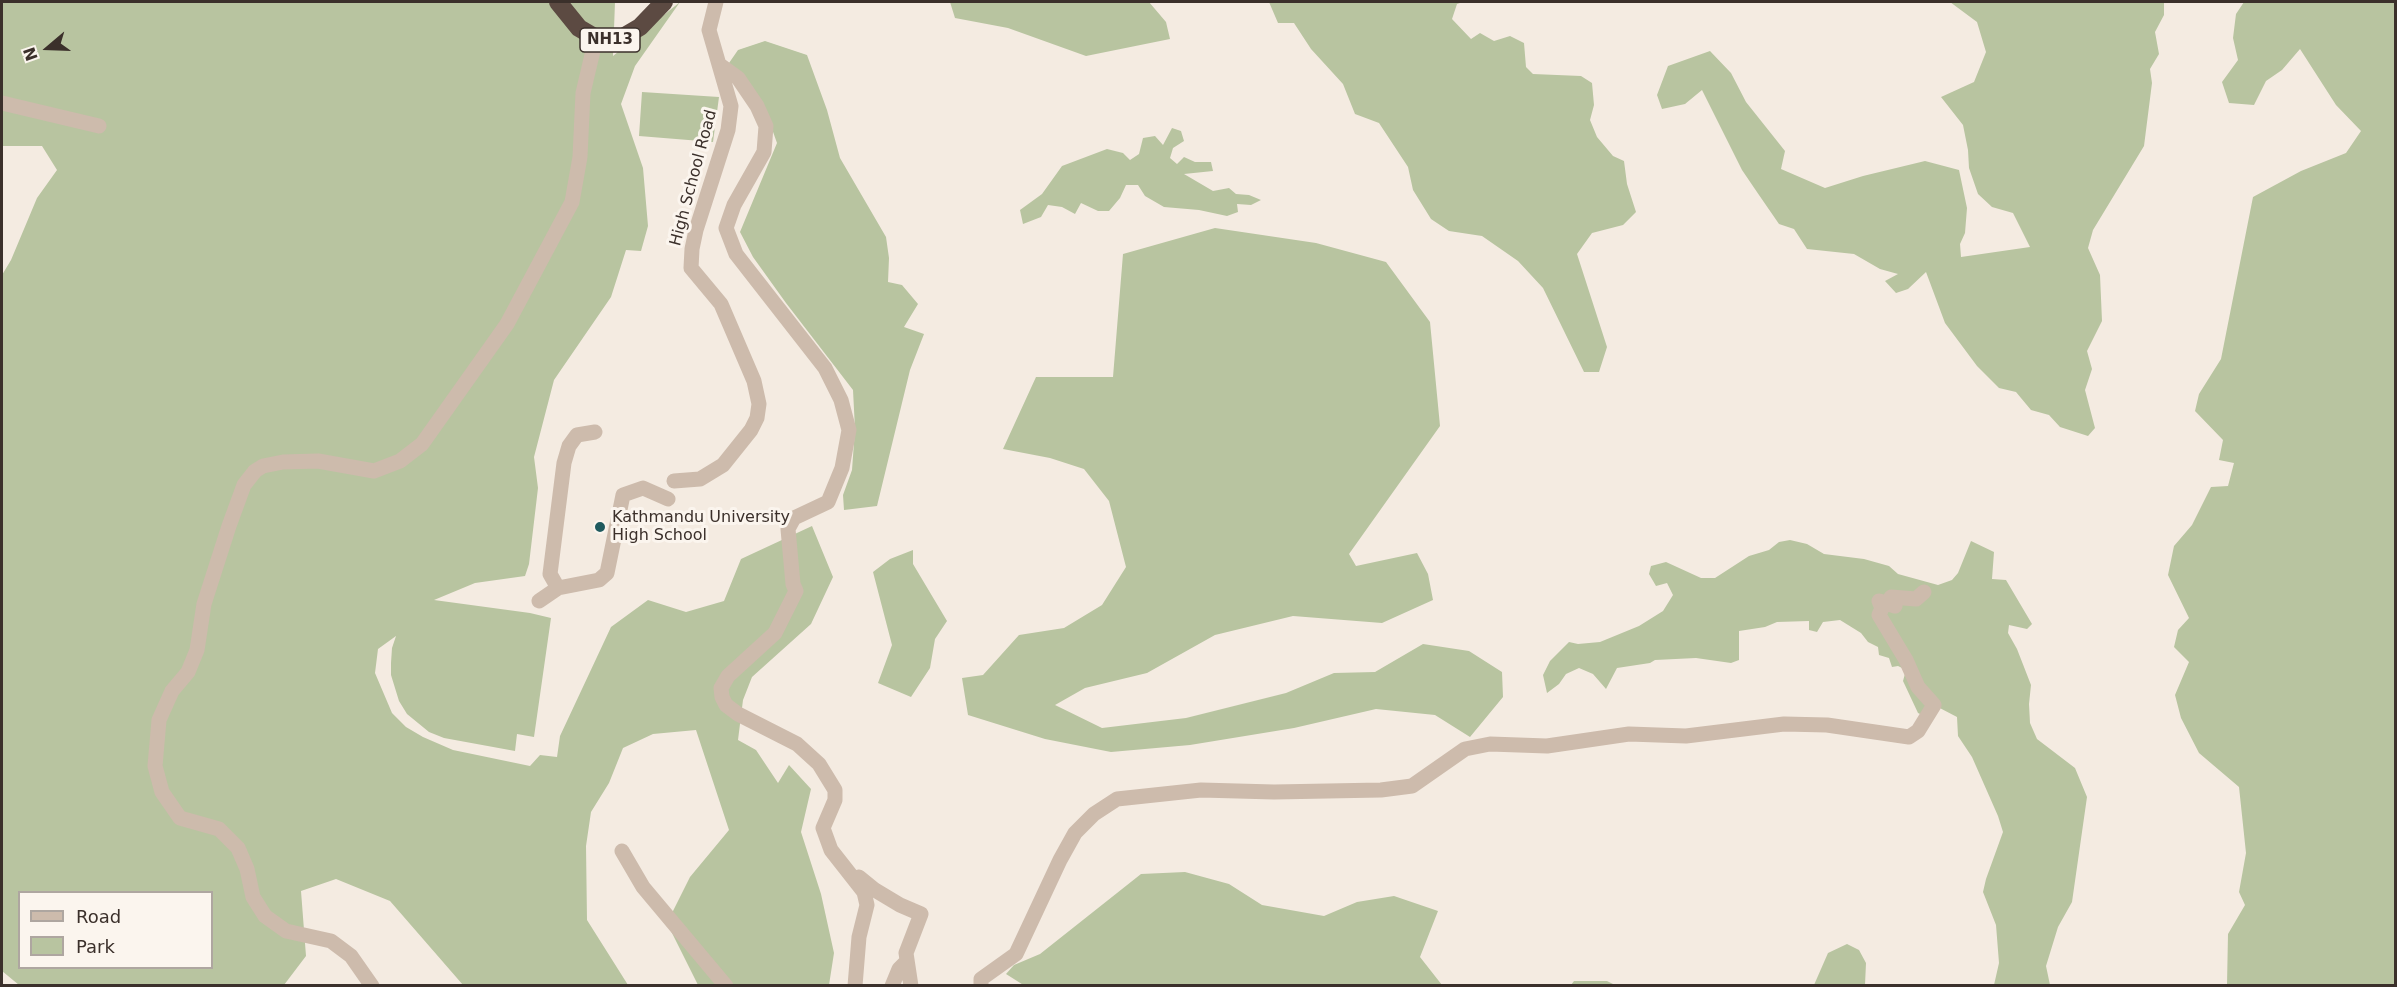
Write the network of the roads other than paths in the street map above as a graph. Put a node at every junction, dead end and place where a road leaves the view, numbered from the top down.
1 (558, 2) edge
2 (664, 2) edge
3 (716, 2) edge
4 (596, 38) junction
5 (720, 64) junction
6 (2, 103) edge
7 (99, 126) dead end
8 (595, 432) dead end
9 (674, 481) dead end
10 (668, 499) dead end
11 (558, 588) junction
12 (1924, 592) dead end
13 (539, 601) dead end
14 (622, 851) dead end
15 (839, 860) junction
16 (907, 961) junction
17 (372, 986) edge
18 (726, 986) edge
19 (855, 986) edge
20 (892, 986) edge
21 (911, 986) edge
22 (981, 986) edge

1 - 4 highway, NH13
2 - 4 highway, NH13
3 - 5 street, High School Road
4 - 17 street
5 - 9 street, High School Road
5 - 15 street
6 - 7 street
8 - 11 street
10 - 11 street
11 - 13 street
12 - 22 street
14 - 18 street
15 - 16 street
15 - 19 street
16 - 20 street
16 - 21 street

